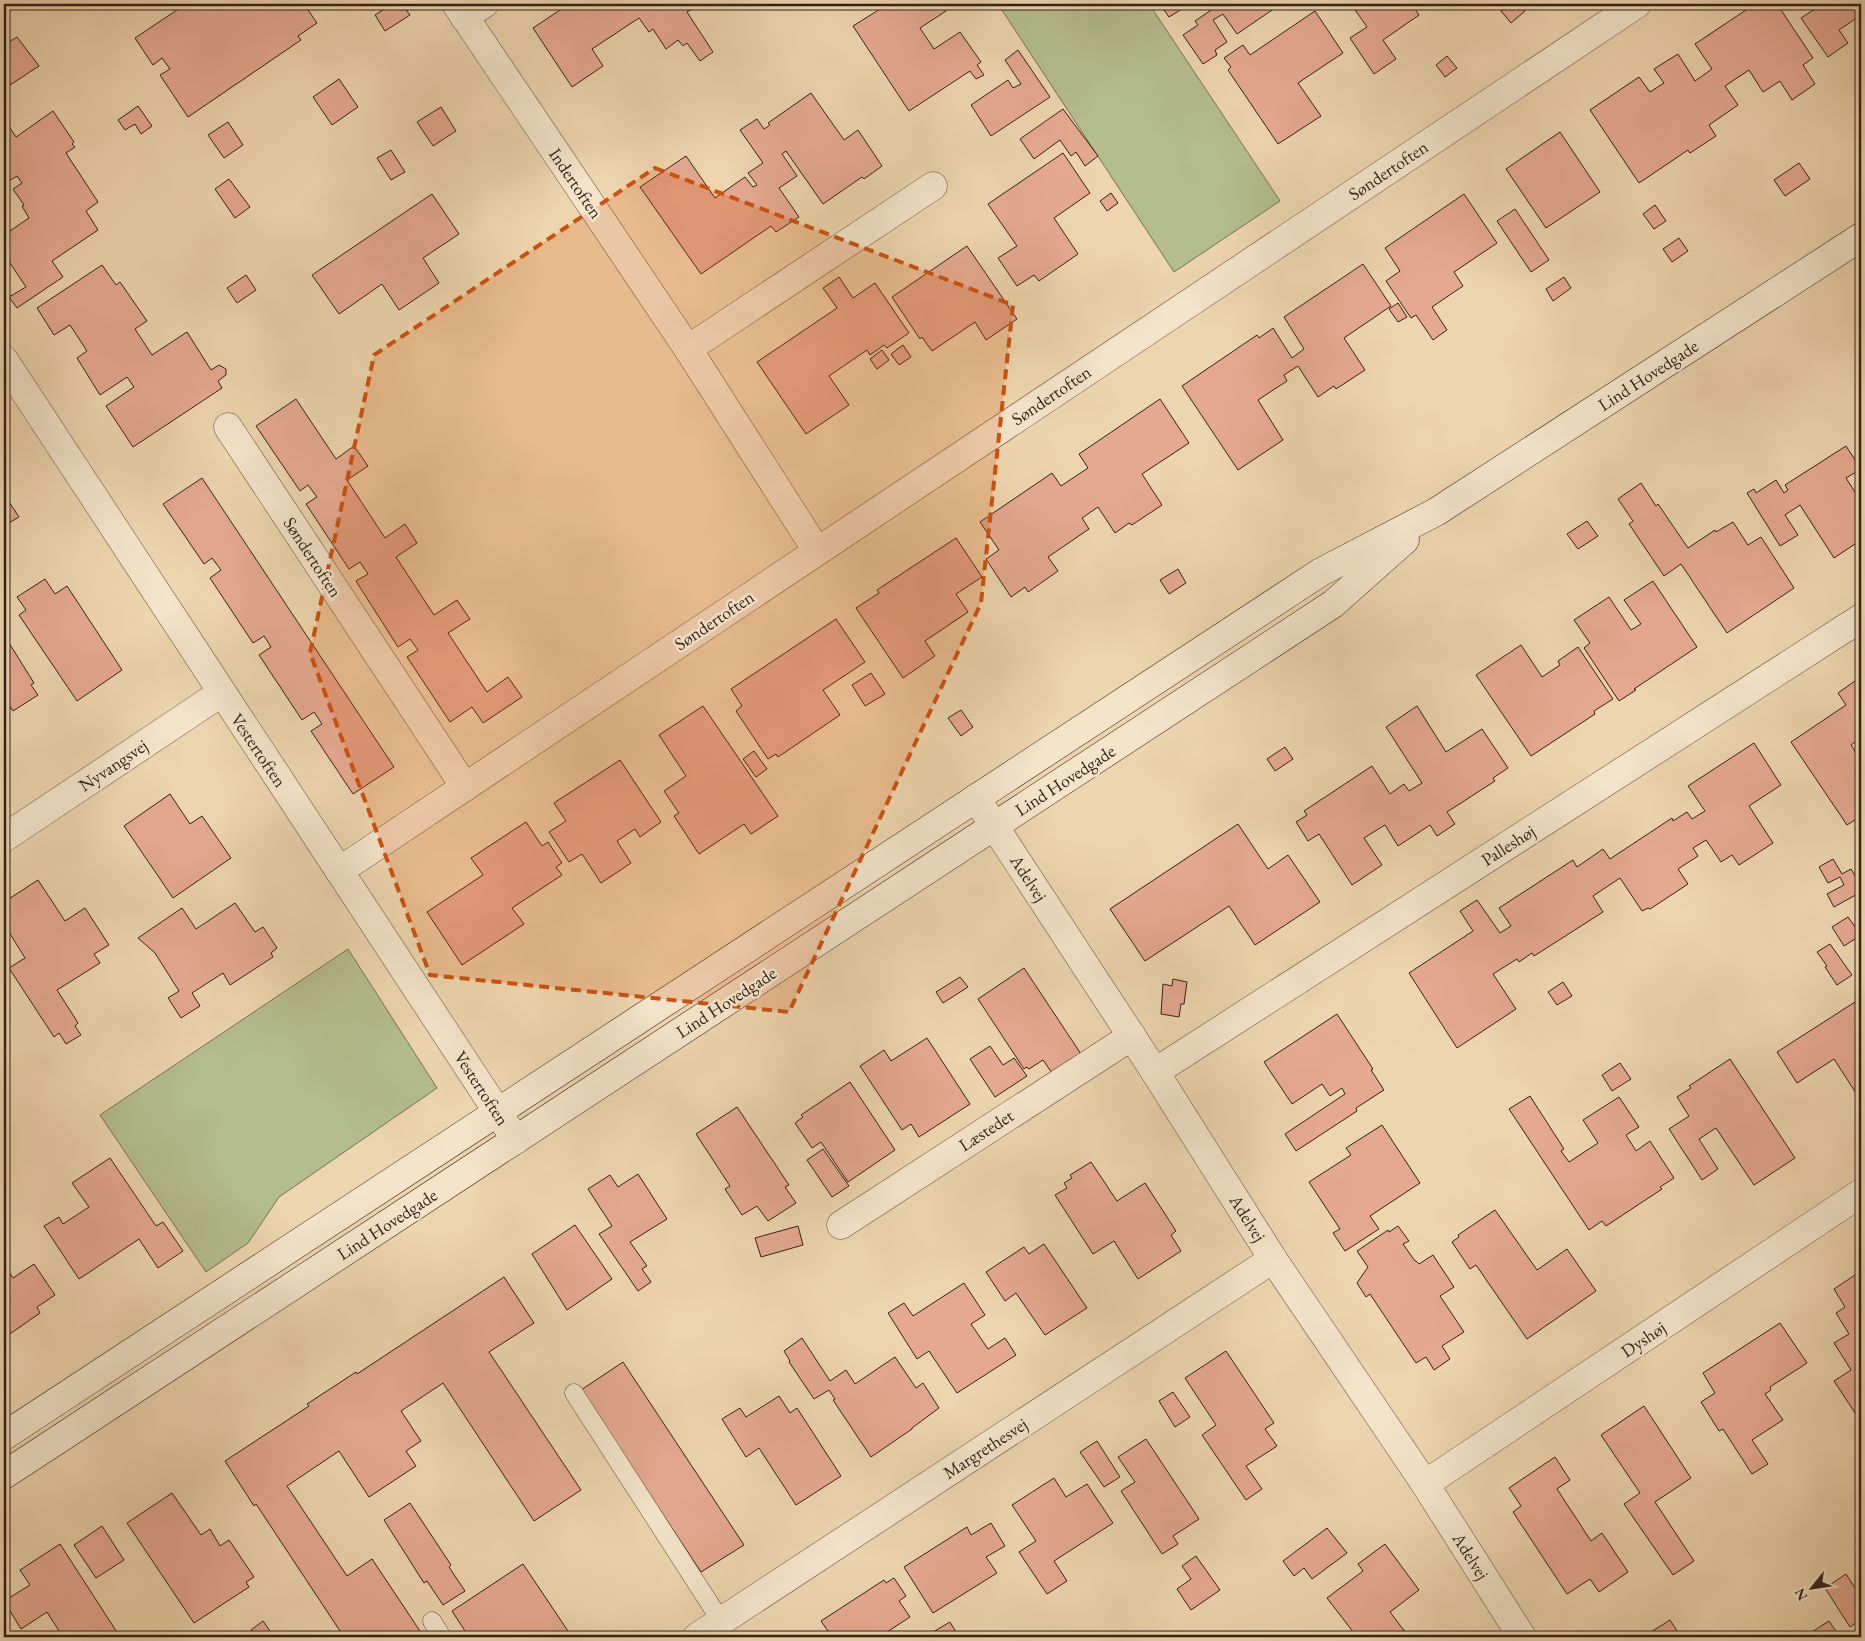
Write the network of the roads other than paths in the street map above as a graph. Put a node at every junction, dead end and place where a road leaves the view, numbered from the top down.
1 (1637, 4) edge
2 (468, 8) edge
3 (934, 186) dead end
4 (1861, 238) edge
5 (688, 349) junction
6 (4, 360) edge
7 (228, 427) dead end
8 (1436, 512) junction
9 (817, 551) junction
10 (1861, 618) edge
11 (221, 692) junction
12 (465, 787) junction
13 (976, 798) junction
14 (995, 826) junction
15 (4, 838) edge
16 (339, 871) junction
17 (1132, 1036) junction
18 (1155, 1072) junction
19 (498, 1113) junction
20 (516, 1140) junction
21 (1861, 1193) edge
22 (840, 1225) dead end
23 (1273, 1259) junction
24 (574, 1393) dead end
25 (4, 1436) edge
26 (4, 1476) edge
27 (1425, 1484) junction
28 (432, 1621) dead end
29 (721, 1622) junction
30 (442, 1637) edge
31 (697, 1637) edge
32 (1522, 1637) edge

1 - 9 street, Søndertoften
2 - 5 street, Indertoften
3 - 5 street
4 - 8 street, Lind Hovedgade
5 - 9 street, Indertoften
6 - 11 street, Vestertoften
7 - 12 street, Søndertoften
8 - 13 street, Lind Hovedgade
8 - 14 street, Lind Hovedgade
9 - 12 street, Søndertoften
10 - 18 street, Palleshøj
11 - 15 street, Nyvangsvej
11 - 16 street, Vestertoften
12 - 16 street, Søndertoften
13 - 14 street, Adelvej
13 - 19 street, Lind Hovedgade
14 - 17 street, Adelvej
14 - 20 street, Lind Hovedgade
16 - 19 street, Vestertoften
17 - 18 street, Adelvej
17 - 22 street, Læstedet
18 - 23 street, Adelvej
19 - 20 street, Vestertoften
19 - 25 street, Lind Hovedgade
20 - 26 street, Lind Hovedgade
21 - 27 street, Dyshøj
23 - 27 street, Adelvej
23 - 29 street, Margrethesvej
24 - 29 lane
27 - 32 street, Adelvej
28 - 30 lane
29 - 31 street, Margrethesvej

